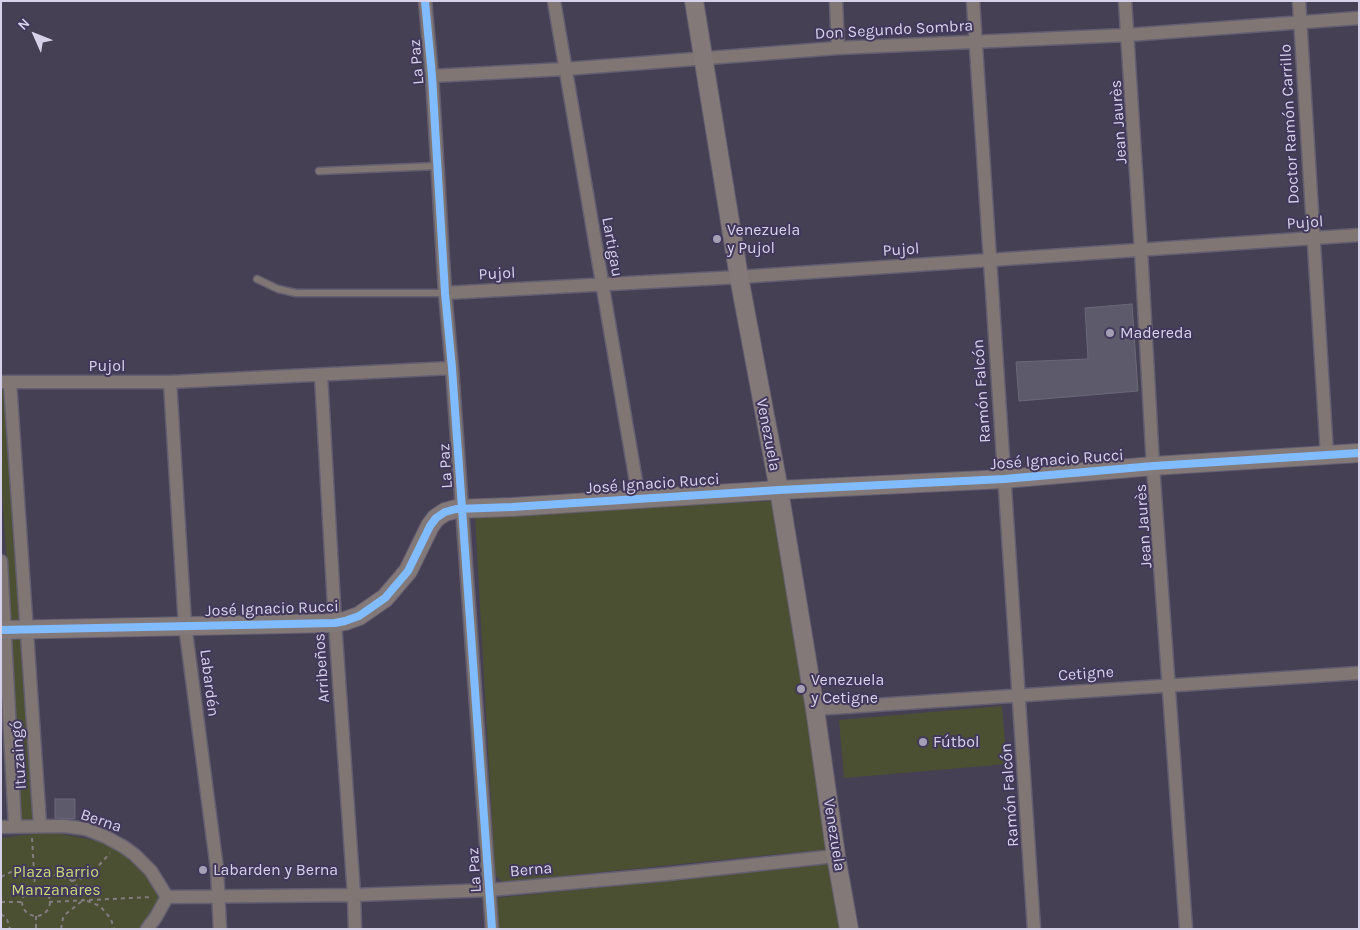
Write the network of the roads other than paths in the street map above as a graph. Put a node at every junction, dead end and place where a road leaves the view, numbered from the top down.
1 (425, 1) edge
2 (554, 1) edge
3 (694, 1) edge
4 (836, 1) edge
5 (973, 1) edge
6 (1125, 1) edge
7 (1299, 1) edge
8 (1359, 18) edge
9 (1300, 22) junction
10 (1127, 36) junction
11 (976, 42) junction
12 (838, 48) junction
13 (702, 59) junction
14 (565, 69) junction
15 (432, 76) junction
16 (437, 166) junction
17 (319, 172) dead end
18 (1359, 235) edge
19 (1313, 238) junction
20 (1142, 250) junction
21 (990, 259) junction
22 (739, 277) junction
23 (257, 279) dead end
24 (602, 285) junction
25 (445, 293) junction
26 (452, 368) junction
27 (322, 375) junction
28 (6, 382) edge
29 (170, 382) junction
30 (1359, 453) edge
31 (1327, 455) junction
32 (1153, 466) junction
33 (1004, 479) junction
34 (779, 490) junction
35 (639, 499) junction
36 (462, 508) junction
37 (1, 561) edge
38 (335, 623) junction
39 (185, 625) junction
40 (26, 629) junction
41 (3, 630) edge
42 (1359, 673) edge
43 (1169, 684) junction
44 (1020, 694) junction
45 (815, 709) junction
46 (16, 826) junction
47 (35, 826) junction
48 (1, 827) edge
49 (836, 856) junction
50 (490, 890) junction
51 (220, 895) junction
52 (354, 895) junction
53 (167, 897) junction
54 (147, 929) edge
55 (220, 929) edge
56 (354, 929) edge
57 (492, 929) edge
58 (850, 929) edge
59 (1034, 929) edge
60 (1186, 929) edge

1 - 15 street, La Paz
2 - 14 street, Lartigau
3 - 13 street, Venezuela
4 - 12 street
5 - 11 street, Ramón Falcón
6 - 10 street, Jean Jaurès
7 - 9 street, Doctor Ramón Carrillo
8 - 9 street, Don Segundo Sombra
9 - 10 street, Don Segundo Sombra
9 - 19 street, Doctor Ramón Carrillo
10 - 11 street, Don Segundo Sombra
10 - 20 street, Jean Jaurès
11 - 12 street, Don Segundo Sombra
11 - 21 street, Ramón Falcón
12 - 13 street, Don Segundo Sombra
13 - 14 street, Don Segundo Sombra
13 - 22 street, Venezuela
14 - 15 street, Don Segundo Sombra
14 - 24 street, Lartigau
15 - 16 street, La Paz
16 - 17 lane
16 - 25 street, La Paz
18 - 19 street, Pujol
19 - 20 street, Pujol
19 - 31 street, Doctor Ramón Carrillo
20 - 21 street, Pujol
20 - 32 street, Jean Jaurès
21 - 22 street, Pujol
21 - 33 street, Ramón Falcón
22 - 24 street, Pujol
22 - 34 street, Venezuela
23 - 25 lane
24 - 25 street, Pujol
24 - 35 street, Lartigau
25 - 26 street, La Paz
26 - 27 street, Pujol
26 - 36 street, La Paz
27 - 29 street, Pujol
27 - 38 street, Arribeños
28 - 29 street, Pujol
28 - 40 street, Ituzaingó
29 - 39 street, Labardén
30 - 31 street, José Ignacio Rucci
31 - 32 street, José Ignacio Rucci
32 - 33 street, José Ignacio Rucci
32 - 43 street, Jean Jaurès
33 - 34 street, José Ignacio Rucci
33 - 44 street, Ramón Falcón
34 - 35 street, José Ignacio Rucci
34 - 45 street, Venezuela
35 - 36 street, José Ignacio Rucci
36 - 38 street, José Ignacio Rucci
36 - 50 street, La Paz
37 - 41 street, Ituzaingó
38 - 39 street, José Ignacio Rucci
38 - 52 street, Arribeños
39 - 40 street, José Ignacio Rucci
39 - 51 street, Labardén
40 - 41 street, José Ignacio Rucci
40 - 47 street, Ituzaingó
41 - 46 street, Ituzaingó
42 - 43 street, Cetigne
43 - 44 street, Cetigne
43 - 60 street, Jean Jaurès
44 - 45 street, Cetigne
44 - 59 street, Ramón Falcón
45 - 49 street, Venezuela
46 - 47 street, Berna
46 - 48 street, Berna
47 - 53 street, Berna
49 - 50 street, Berna
49 - 58 street, Venezuela
50 - 52 street, Berna
50 - 57 street, La Paz
51 - 52 street, Berna
51 - 53 street, Berna
51 - 55 street, Labardén
52 - 56 street, Arribeños
53 - 54 street

